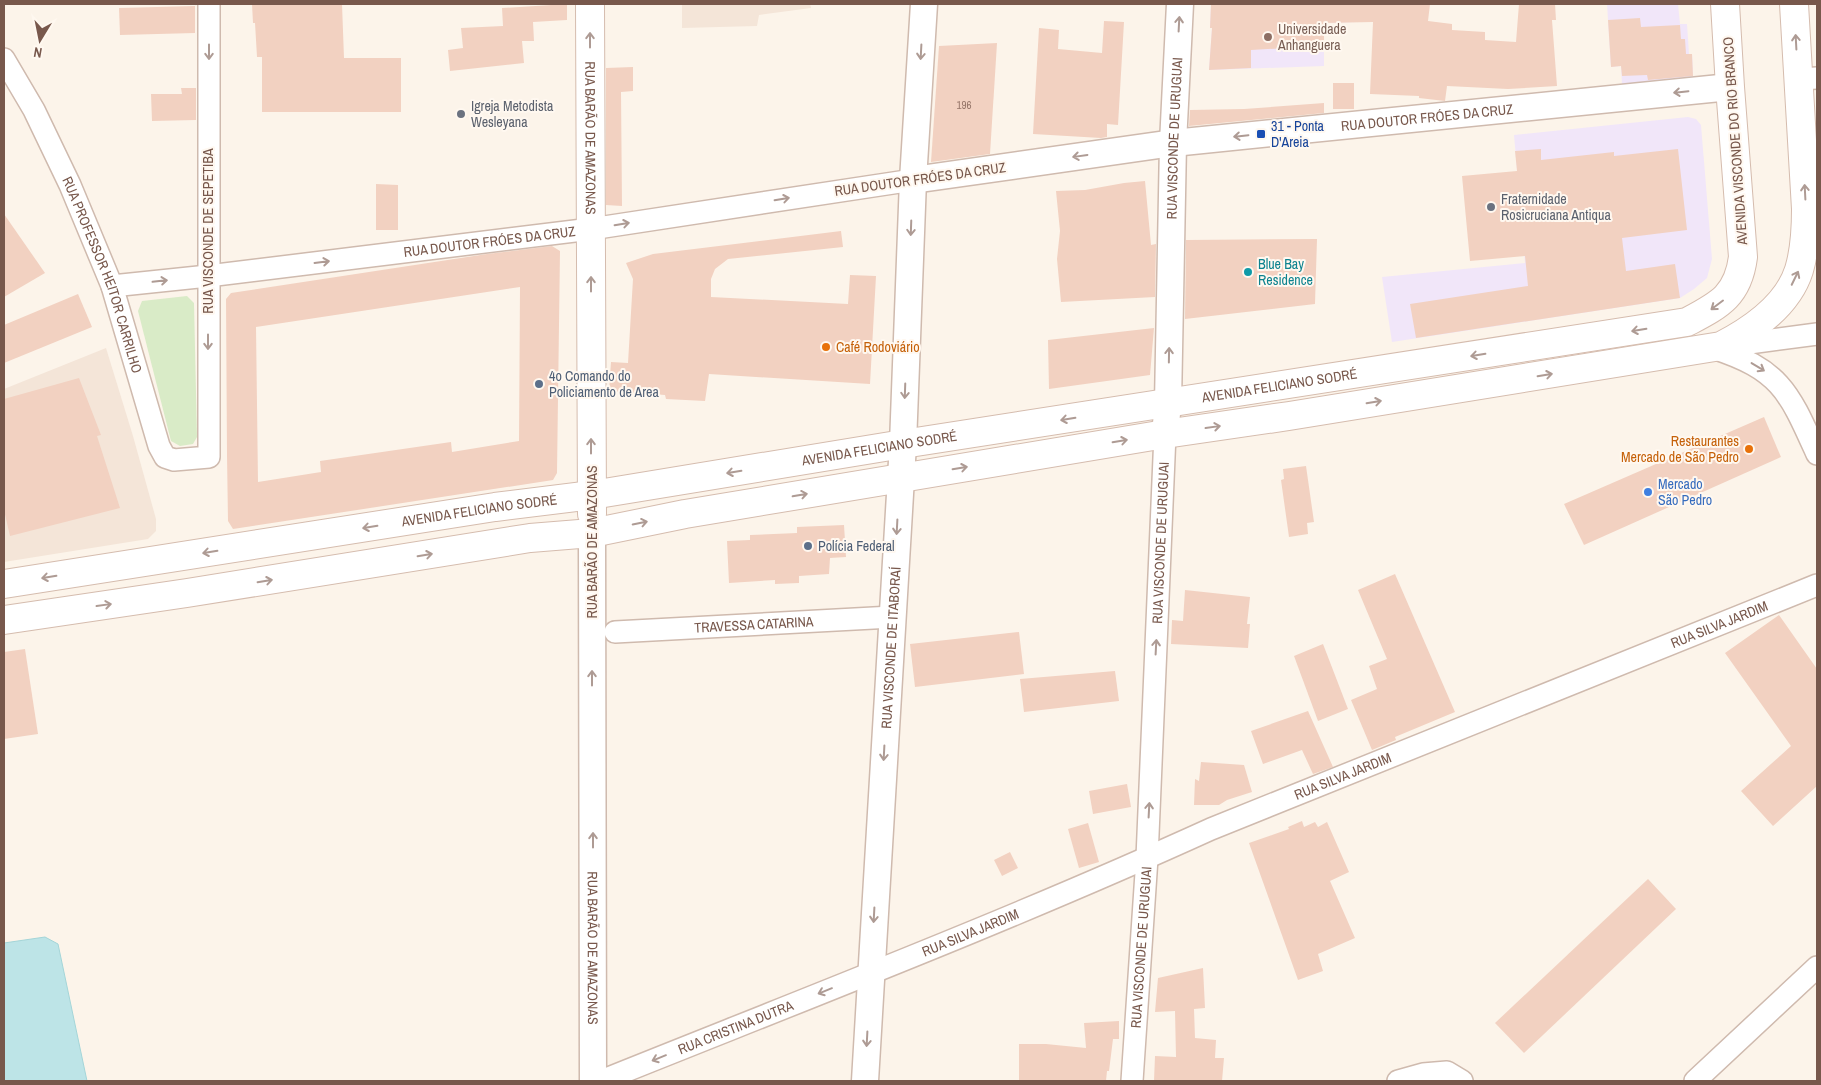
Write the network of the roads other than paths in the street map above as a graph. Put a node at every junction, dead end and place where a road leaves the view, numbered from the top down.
1 (209, 4) edge
2 (590, 4) edge
3 (924, 4) edge
4 (1180, 4) edge
5 (1725, 4) edge
6 (1794, 4) edge
7 (4, 59) edge
8 (1808, 79) edge
9 (1730, 87) junction
10 (1172, 143) junction
11 (913, 180) junction
12 (591, 228) junction
13 (208, 276) junction
14 (1739, 279) joint
15 (112, 286) junction
16 (1817, 334) edge
17 (1717, 347) junction
18 (1168, 404) junction
19 (1165, 434) junction
20 (903, 444) junction
21 (1817, 454) edge
22 (209, 457) joint
23 (899, 478) junction
24 (592, 495) junction
25 (592, 533) junction
26 (4, 584) edge
27 (1817, 585) edge
28 (892, 617) junction
29 (4, 620) edge
30 (615, 632) dead end
31 (1147, 858) junction
32 (1817, 967) edge
33 (871, 973) junction
34 (594, 1081) edge
35 (601, 1081) edge
36 (865, 1081) edge
37 (1132, 1081) edge
38 (1398, 1081) edge
39 (1462, 1081) edge
40 (1695, 1081) edge

1 -> 13 street, RUA VISCONDE DE SEPETIBA
12 -> 2 main road, RUA BARÃO DE AMAZONAS
3 -> 11 street, RUA VISCONDE DE ITABORAÍ
10 -> 4 street, RUA VISCONDE DE URUGUAI
5 - 9 main road, AVENIDA VISCONDE DO RIO BRANCO
8 -> 6 main road
7 - 15 street, RUA PROFESSOR HEITOR CARRILHO
17 -> 8 main road
9 -> 10 street, RUA DOUTOR FRÓES DA CRUZ
9 - 14 main road, AVENIDA VISCONDE DO RIO BRANCO
10 -> 11 street, RUA DOUTOR FRÓES DA CRUZ
18 -> 10 street, RUA VISCONDE DE URUGUAI
12 -> 11 street, RUA DOUTOR FRÓES DA CRUZ
11 -> 20 street, RUA VISCONDE DE ITABORAÍ
13 -> 12 street, RUA DOUTOR FRÓES DA CRUZ
24 -> 12 main road, RUA BARÃO DE AMAZONAS
15 -> 13 street, RUA DOUTOR FRÓES DA CRUZ
13 -> 22 street, RUA VISCONDE DE SEPETIBA
14 -> 18 main road, AVENIDA FELICIANO SODRÉ
15 - 22 street, RUA PROFESSOR HEITOR CARRILHO
16 - 17 street
19 -> 17 main road
17 -> 21 street
18 - 19 street, RUA VISCONDE DE URUGUAI
18 -> 20 main road, AVENIDA FELICIANO SODRÉ
23 -> 19 main road
31 -> 19 street, RUA VISCONDE DE URUGUAI
20 - 23 street, RUA VISCONDE DE ITABORAÍ
20 -> 24 main road, AVENIDA FELICIANO SODRÉ
25 -> 23 main road
23 -> 28 street, RUA VISCONDE DE ITABORAÍ
24 - 25 main road, RUA BARÃO DE AMAZONAS
24 -> 26 main road, AVENIDA FELICIANO SODRÉ
29 -> 25 main road
34 -> 25 street, RUA BARÃO DE AMAZONAS
27 - 31 street, RUA SILVA JARDIM
28 - 30 street, TRAVESSA CATARINA
28 -> 33 street, RUA VISCONDE DE ITABORAÍ
31 - 33 street, RUA SILVA JARDIM
31 - 37 street, RUA VISCONDE DE URUGUAI
32 - 40 street
33 -> 35 street, RUA CRISTINA DUTRA
33 -> 36 street, RUA VISCONDE DE ITABORAÍ
38 - 39 street

